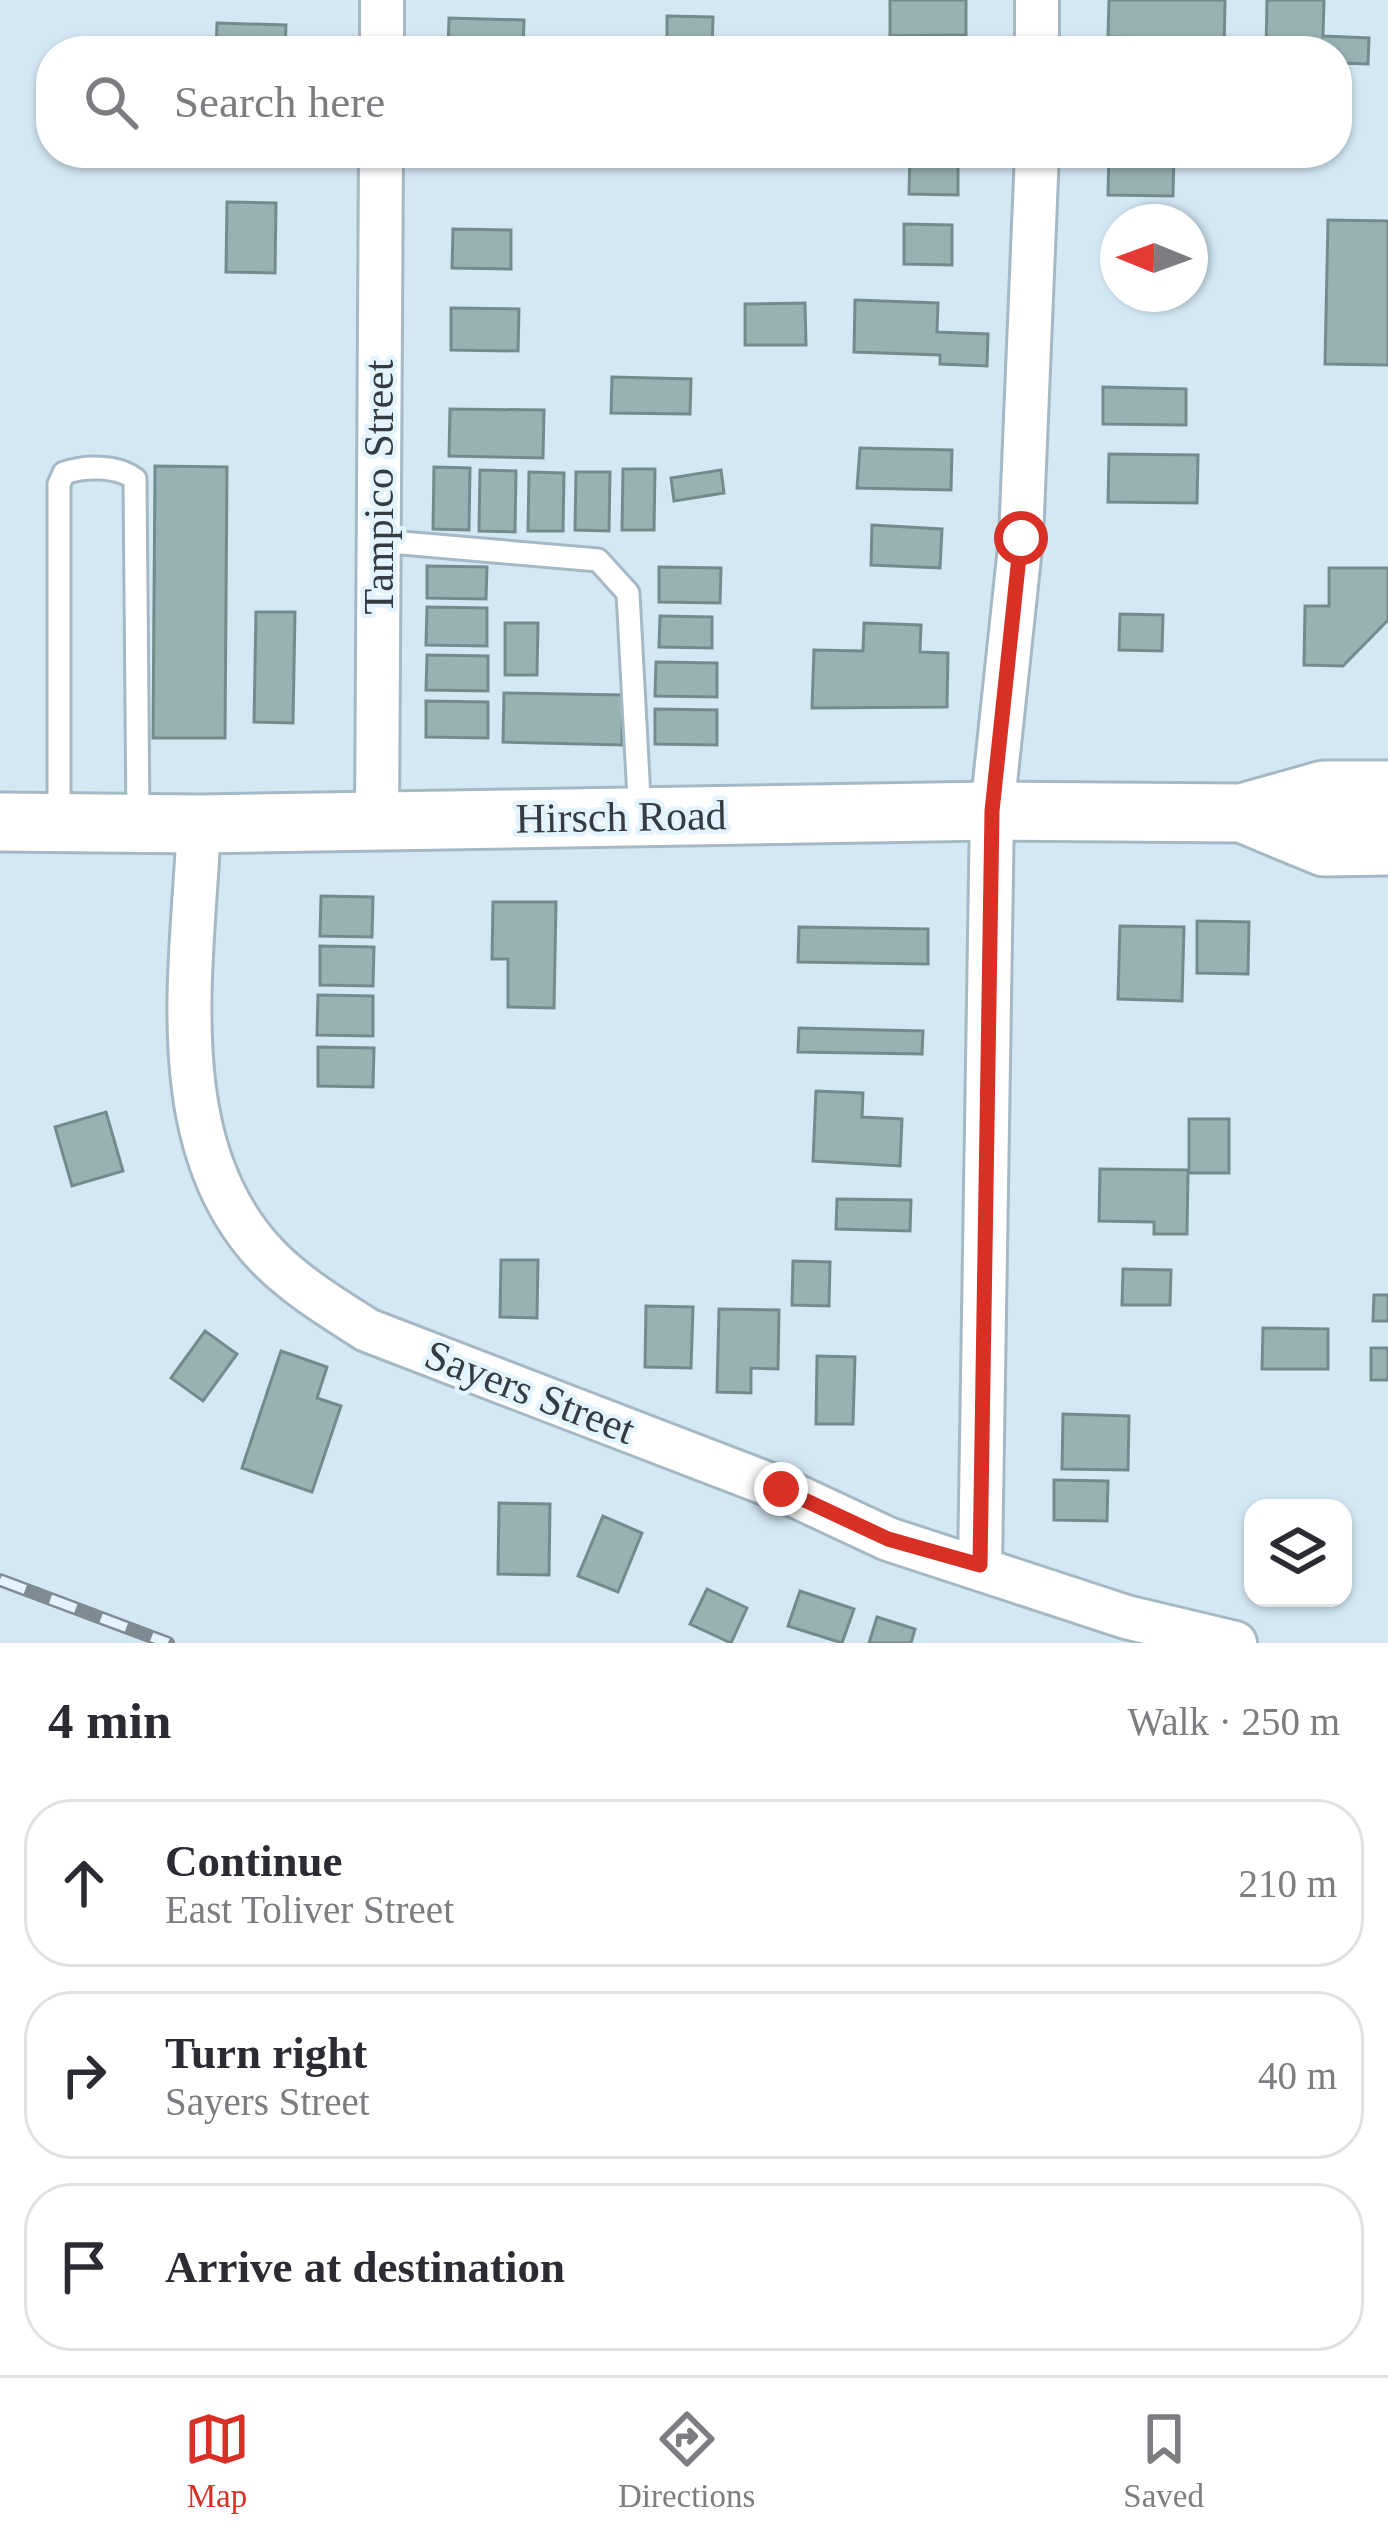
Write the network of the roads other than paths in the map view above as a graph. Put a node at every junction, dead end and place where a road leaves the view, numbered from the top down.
1 (382, 0) edge
2 (1037, 0) edge
3 (382, 36) edge
4 (1037, 36) edge
5 (381, 168) edge
6 (1035, 168) edge
7 (379, 541) junction
8 (1388, 790) edge
9 (992, 811) junction
10 (1242, 813) junction
11 (640, 817) junction
12 (0, 822) edge
13 (377, 822) junction
14 (59, 823) junction
15 (138, 824) junction
16 (200, 824) junction
17 (1388, 846) edge
18 (980, 1565) junction
19 (1235, 1643) edge

1 - 3 street
2 - 4 street
5 - 7 street, Tampico Street
6 - 9 street
7 - 11 lane
7 - 13 street, Tampico Street
8 - 10 main road, Hirsch Road
9 - 10 main road, Hirsch Road
9 - 11 main road, Hirsch Road
9 - 18 street
10 - 17 main road, Hirsch Road
11 - 13 main road, Hirsch Road
12 - 14 main road, Hirsch Road
13 - 16 main road, Hirsch Road
14 - 15 main road, Hirsch Road
14 - 15 lane
15 - 16 main road, Hirsch Road
16 - 18 street, Sayers Street
18 - 19 street, Sayers Street

